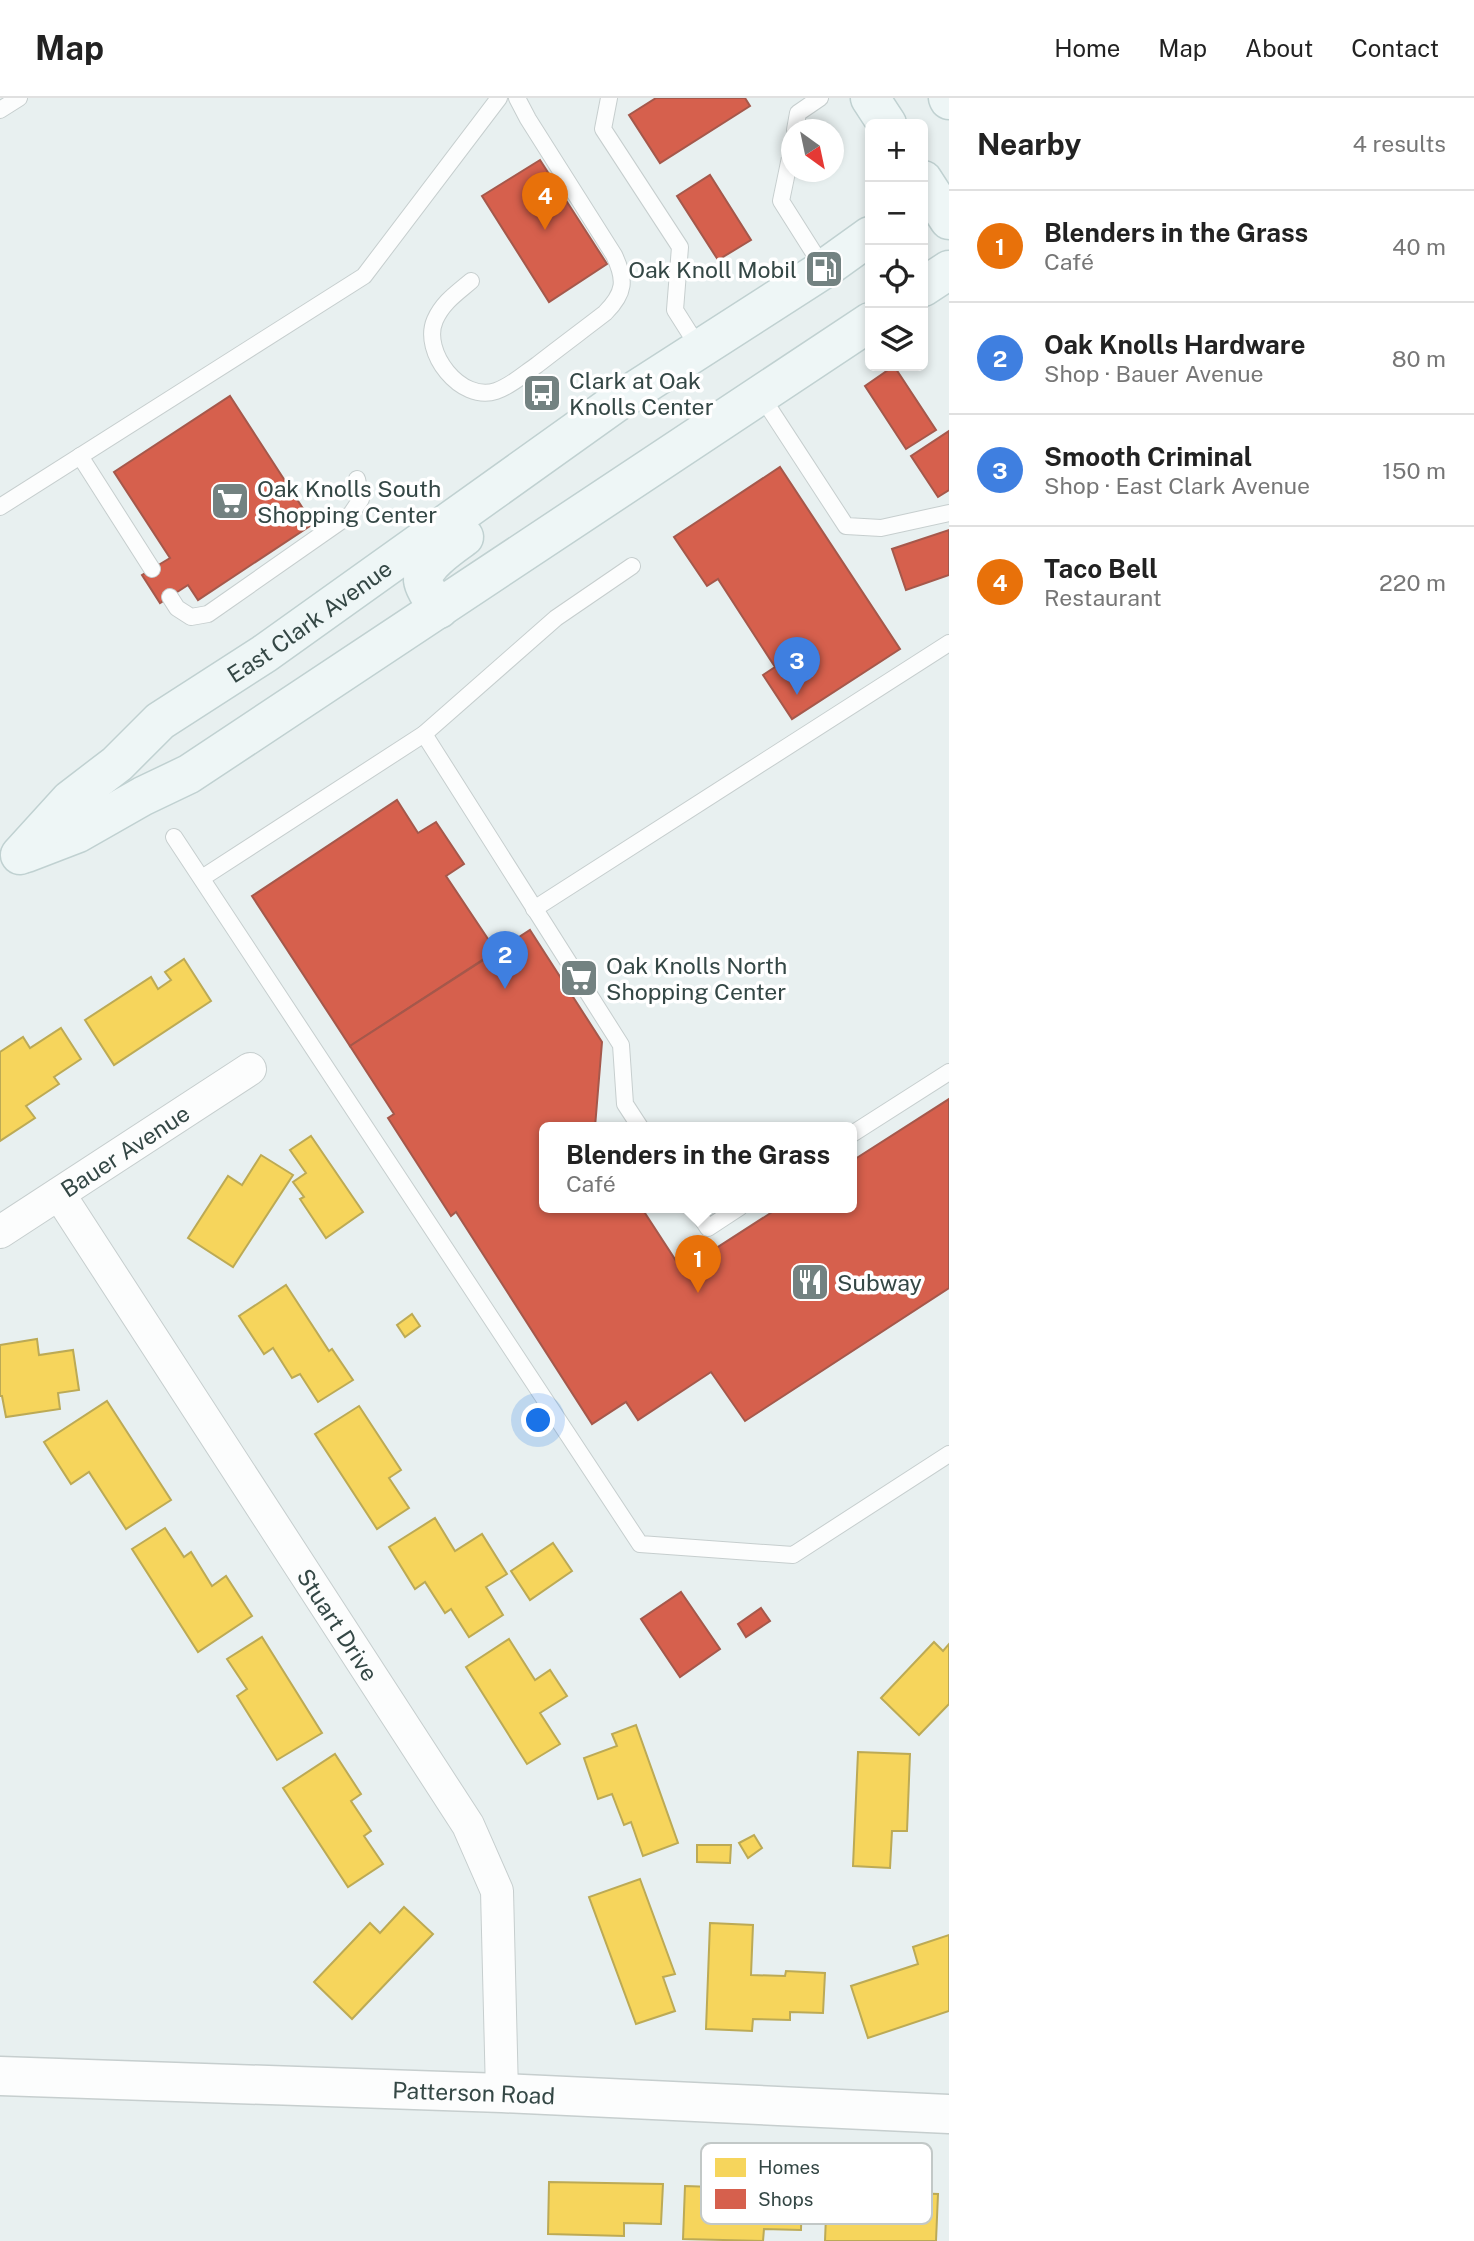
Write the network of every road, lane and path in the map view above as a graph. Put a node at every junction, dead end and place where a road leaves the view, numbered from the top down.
1 (19, 98) edge
2 (499, 98) edge
3 (517, 98) edge
4 (610, 98) edge
5 (820, 98) edge
6 (870, 98) edge
7 (0, 110) edge
8 (797, 119) edge
9 (884, 119) edge
10 (785, 182) edge
11 (865, 240) edge
12 (824, 269) junction
13 (949, 270) edge
14 (471, 281) dead end
15 (928, 285) edge
16 (865, 325) edge
17 (699, 348) junction
18 (761, 394) junction
19 (614, 404) junction
20 (80, 456) junction
21 (357, 479) dead end
22 (0, 507) edge
23 (949, 513) edge
24 (632, 566) dead end
25 (152, 569) dead end
26 (170, 597) dead end
27 (439, 609) junction
28 (949, 643) edge
29 (424, 734) junction
30 (117, 764) junction
31 (143, 796) junction
32 (174, 837) dead end
33 (10, 861) edge
34 (202, 878) junction
35 (534, 909) junction
36 (250, 1069) dead end
37 (949, 1072) edge
38 (637, 1122) edge
39 (857, 1131) edge
40 (59, 1194) junction
41 (698, 1213) edge
42 (731, 1213) edge
43 (0, 1233) edge
44 (949, 1454) edge
45 (0, 2076) edge
46 (502, 2094) junction
47 (949, 2114) edge

1 - 7 lane
2 - 20 lane
3 - 14 lane
4 - 17 lane
5 - 8 lane
6 - 9 main road
10 - 12 lane
11 - 12 main road, East Clark Avenue
12 - 17 main road, East Clark Avenue
13 - 15 main road
16 - 18 main road, East Clark Avenue
17 - 19 main road, East Clark Avenue
18 - 23 lane
18 - 27 main road, East Clark Avenue
19 - 27 main road, East Clark Avenue
19 - 30 main road, East Clark Avenue
20 - 22 lane
20 - 25 lane
21 - 26 lane
24 - 29 lane
27 - 31 main road, East Clark Avenue
28 - 35 lane
29 - 34 lane
29 - 35 lane
30 - 31 street
30 - 33 main road, East Clark Avenue
31 - 33 main road, East Clark Avenue
32 - 34 lane
34 - 44 lane
35 - 38 lane
36 - 40 street, Bauer Avenue
37 - 39 lane
40 - 43 street, Bauer Avenue
40 - 46 street, Stuart Drive
41 - 42 lane
45 - 46 street, Patterson Road
46 - 47 street, Patterson Road

